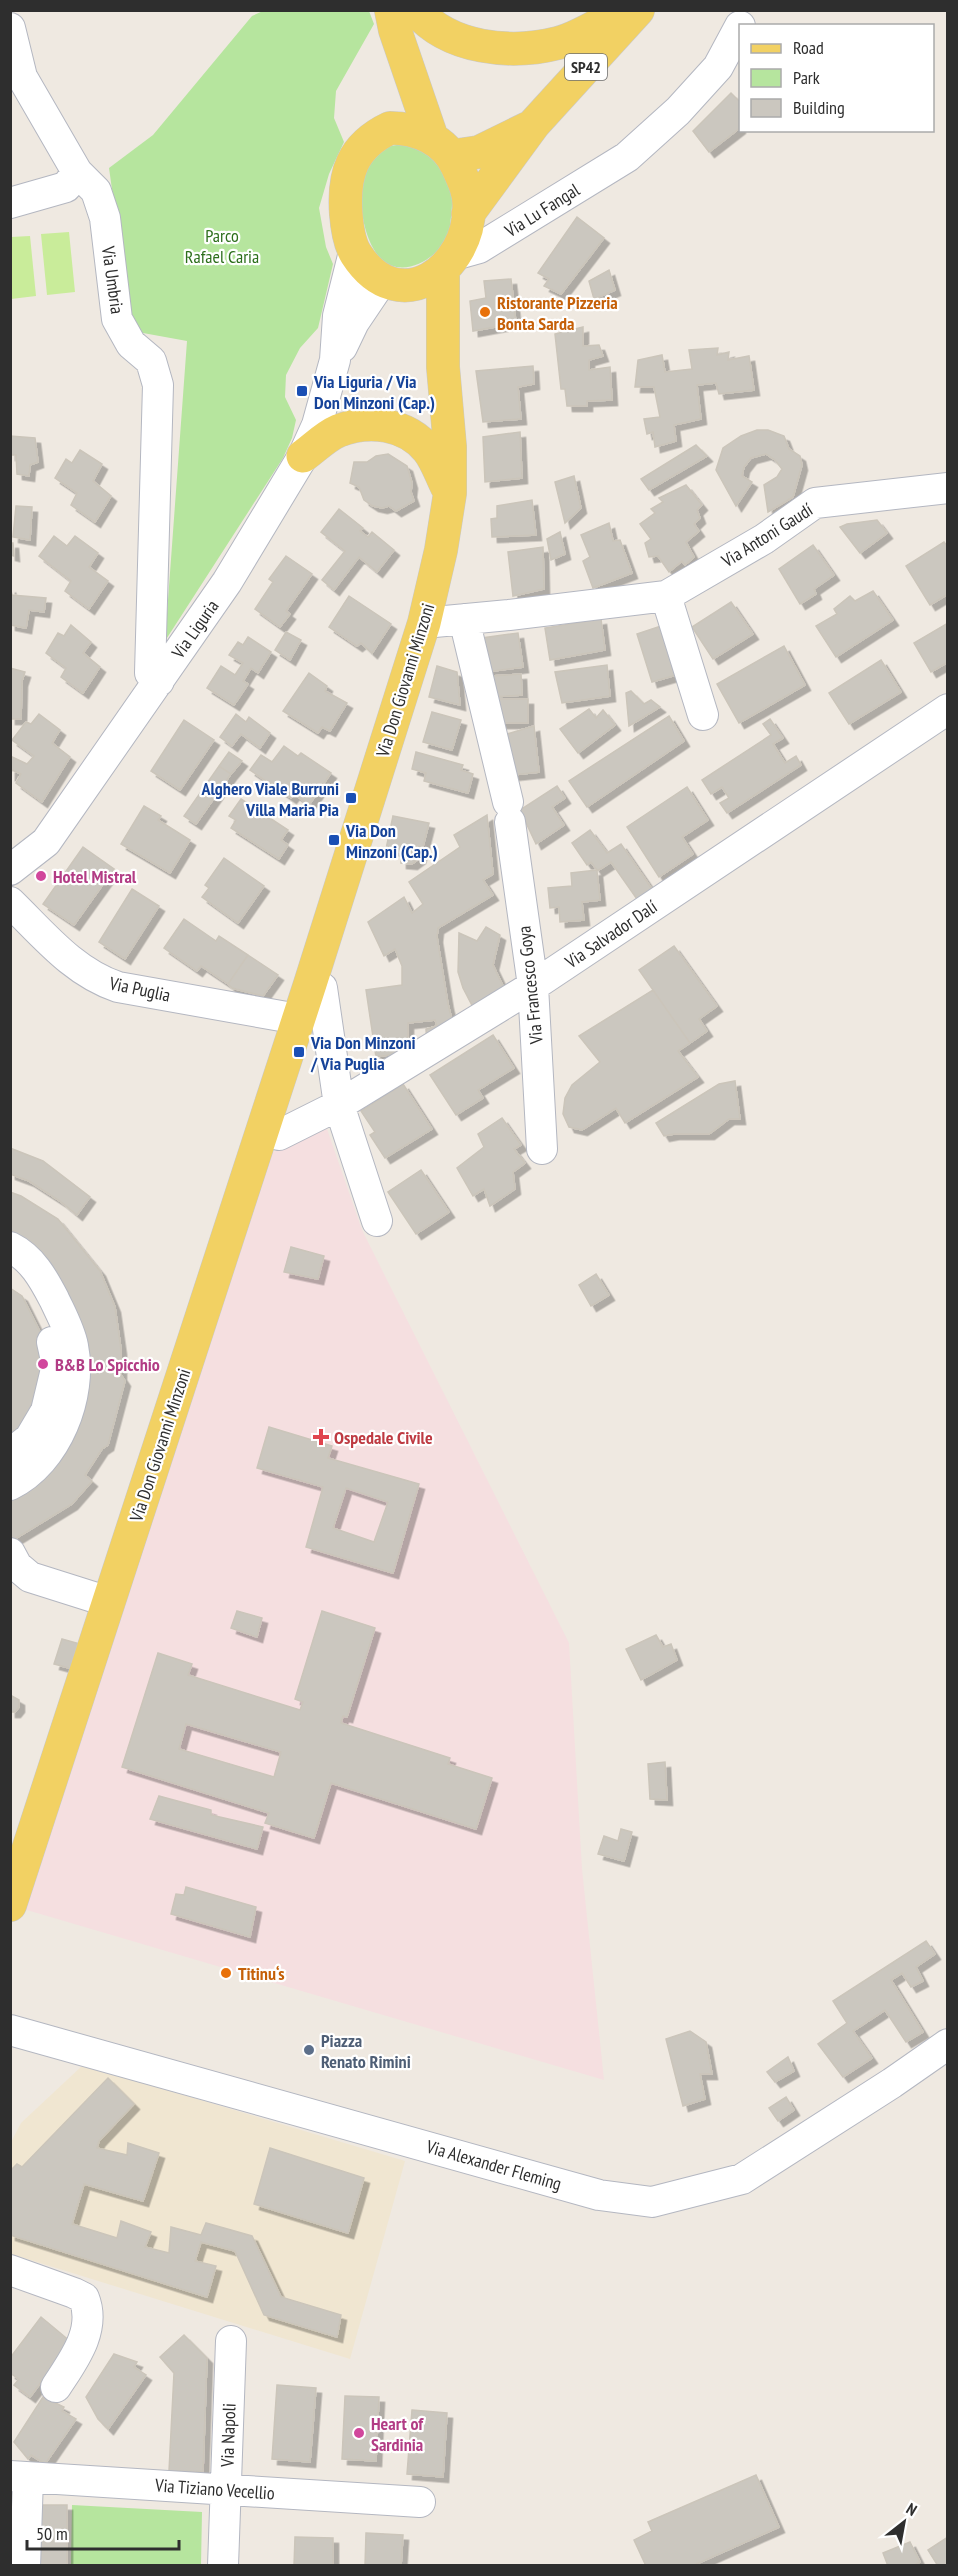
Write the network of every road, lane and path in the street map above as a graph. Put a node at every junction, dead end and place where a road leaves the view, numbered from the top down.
1 (625, 10) edge
2 (638, 10) edge
3 (749, 10) edge
4 (401, 17) edge
5 (742, 24) edge
6 (11, 29) edge
7 (739, 30) edge
8 (534, 124) junction
9 (390, 128) junction
10 (442, 147) junction
11 (77, 172) junction
12 (10, 202) edge
13 (468, 214) junction
14 (354, 252) junction
15 (448, 262) junction
16 (394, 283) junction
17 (335, 360) junction
18 (443, 367) junction
19 (303, 456) junction
20 (948, 488) edge
21 (450, 493) junction
22 (666, 596) junction
23 (464, 619) junction
24 (424, 623) junction
25 (159, 681) junction
26 (948, 709) edge
27 (704, 715) dead end
28 (10, 870) edge
29 (10, 902) edge
30 (310, 984) junction
31 (533, 986) junction
32 (298, 1019) junction
33 (339, 1105) junction
34 (263, 1131) junction
35 (542, 1149) dead end
36 (377, 1221) dead end
37 (10, 1247) edge
38 (10, 1271) edge
39 (10, 1454) edge
40 (10, 1485) edge
41 (10, 1552) edge
42 (109, 1602) junction
43 (11, 1899) edge
44 (10, 2030) edge
45 (948, 2043) edge
46 (10, 2270) edge
47 (231, 2341) dead end
48 (56, 2387) dead end
49 (20, 2477) edge
50 (227, 2490) junction
51 (420, 2502) dead end
52 (25, 2565) edge
53 (223, 2565) edge

1 - 4 main road
2 - 8 main road, SP42
3 - 5 street, Via Lu Fangal
4 - 9 main road
4 - 10 main road
6 - 11 street, Via Umbria
7 - 15 street, Via Lu Fangal
8 - 10 main road, SP42
8 - 13 main road, SP42
9 - 10 main road
9 - 14 main road
10 - 13 main road
11 - 12 street
11 - 25 street, Via Umbria
13 - 15 main road
14 - 16 main road
14 - 17 street, Via Liguria
15 - 16 main road
15 - 18 main road, Via Don Giovanni Minzoni
16 - 17 street, Via Liguria
16 - 18 main road, Via Don Giovanni Minzoni
17 - 19 street, Via Liguria
18 - 21 main road, Via Don Giovanni Minzoni
19 - 21 main road
19 - 25 street, Via Liguria
20 - 22 street, Via Antoni Gaudí
21 - 24 main road, Via Don Giovanni Minzoni
22 - 23 street, Via Antoni Gaudí
22 - 27 street
23 - 24 street, Via Antoni Gaudí
23 - 31 street, Via Francesco Goya
24 - 30 main road, Via Don Giovanni Minzoni
25 - 28 street, Via Liguria
26 - 31 street, Via Salvador Dalí
29 - 32 street, Via Puglia
30 - 32 main road, Via Don Giovanni Minzoni
30 - 33 street
31 - 33 street, Via Salvador Dalí
31 - 35 street, Via Francesco Goya
32 - 34 main road, Via Don Giovanni Minzoni
33 - 34 street, Via Salvador Dalí
33 - 36 street
34 - 42 main road, Via Don Giovanni Minzoni
37 - 40 street
38 - 39 street
41 - 42 street
42 - 43 main road, Via Don Giovanni Minzoni
44 - 45 street, Via Alexander Fleming
46 - 48 street
47 - 50 street, Via Napoli
49 - 50 street, Via Tiziano Vecellio
49 - 52 street
50 - 51 street, Via Tiziano Vecellio
50 - 53 street, Via Napoli

